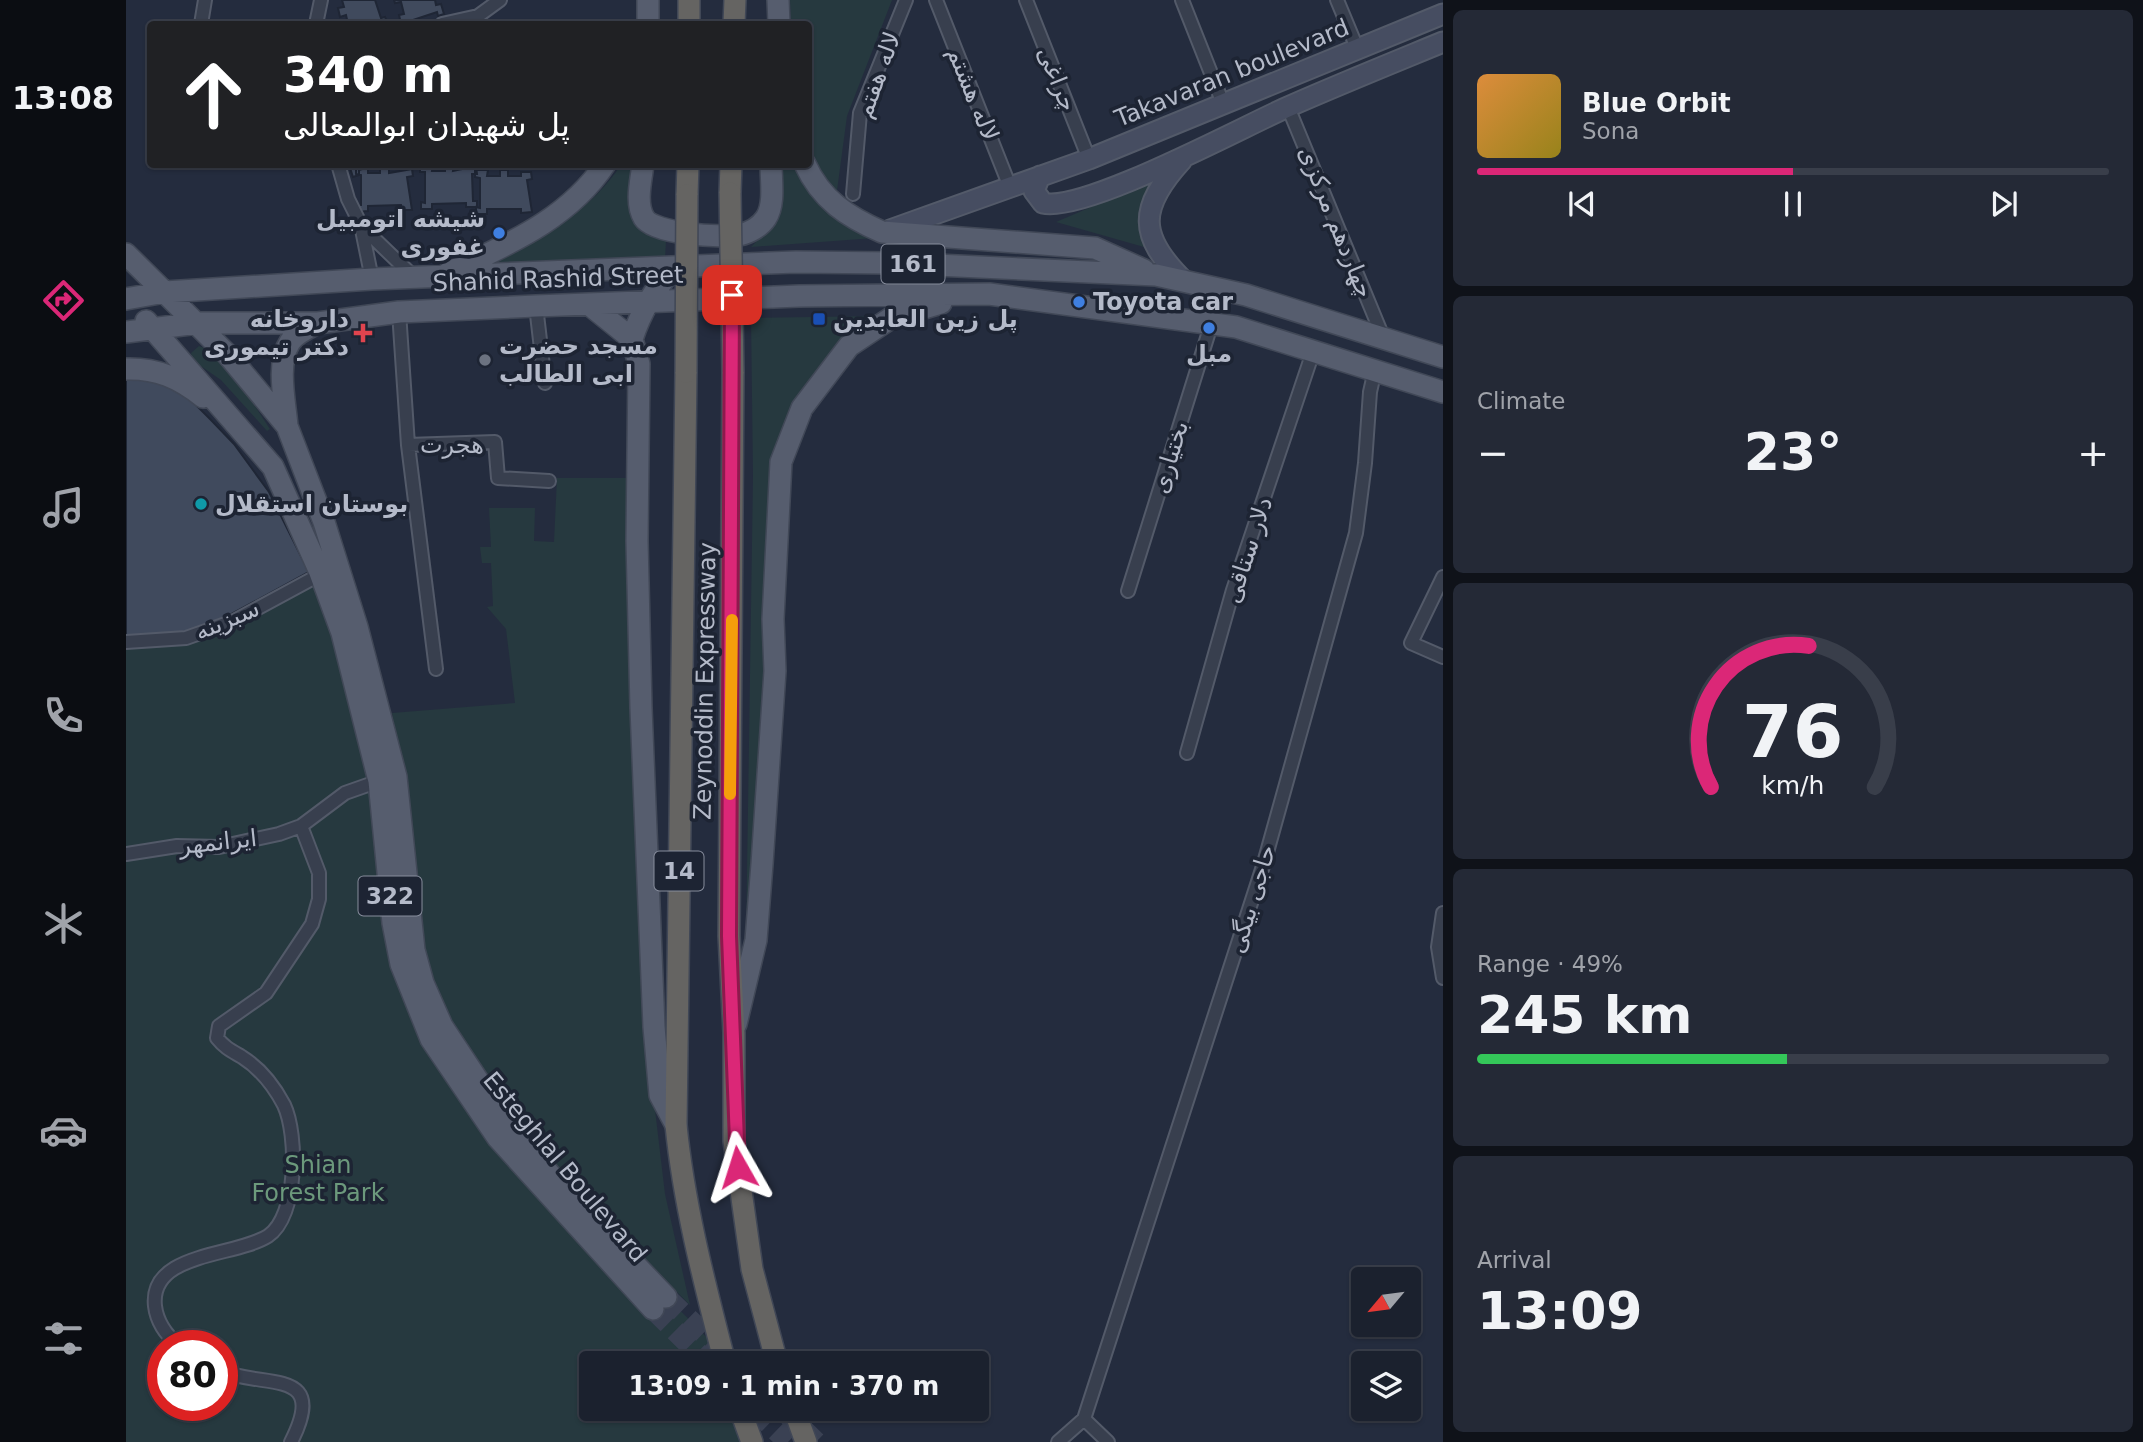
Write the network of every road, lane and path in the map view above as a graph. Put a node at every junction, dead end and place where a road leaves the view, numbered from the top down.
1 (205, 0) edge
2 (321, 0) edge
3 (500, 0) edge
4 (648, 0) edge
5 (689, 0) edge
6 (734, 0) edge
7 (778, 0) edge
8 (906, 0) edge
9 (936, 0) edge
10 (1026, 0) edge
11 (1182, 0) edge
12 (1337, 0) edge
13 (1443, 14) edge
14 (202, 21) edge
15 (317, 21) edge
16 (456, 21) edge
17 (648, 21) edge
18 (689, 21) edge
19 (734, 21) edge
20 (779, 21) edge
21 (1442, 47) edge
22 (1357, 48) junction
23 (1224, 106) junction
24 (1288, 107) junction
25 (1185, 157) junction
26 (1089, 159) junction
27 (339, 168) edge
28 (601, 168) edge
29 (643, 168) edge
30 (688, 168) edge
31 (730, 168) edge
32 (771, 168) edge
33 (807, 168) edge
34 (1040, 176) junction
35 (1010, 187) junction
36 (853, 194) dead end
37 (361, 225) junction
38 (882, 232) junction
39 (126, 254) edge
40 (674, 268) junction
41 (1156, 275) junction
42 (443, 276) junction
43 (415, 278) junction
44 (372, 279) junction
45 (1184, 281) junction
46 (165, 292) junction
47 (989, 294) junction
48 (126, 300) edge
49 (648, 302) junction
50 (536, 306) junction
51 (591, 306) junction
52 (399, 312) junction
53 (198, 323) junction
54 (318, 323) junction
55 (1212, 323) junction
56 (151, 327) junction
57 (126, 332) edge
58 (1383, 337) junction
59 (632, 338) junction
60 (1314, 349) junction
61 (1443, 357) edge
62 (126, 369) edge
63 (1375, 370) junction
64 (545, 383) dead end
65 (1443, 392) edge
66 (241, 426) junction
67 (287, 426) junction
68 (408, 445) junction
69 (549, 481) dead end
70 (321, 574) junction
71 (1443, 577) edge
72 (1128, 591) dead end
73 (126, 642) edge
74 (1443, 657) edge
75 (436, 669) dead end
76 (1187, 753) dead end
77 (379, 781) junction
78 (301, 826) junction
79 (126, 855) edge
80 (1443, 913) edge
81 (1443, 978) edge
82 (734, 1033) junction
83 (676, 1125) junction
84 (164, 1330) edge
85 (722, 1351) edge
86 (774, 1351) edge
87 (238, 1376) edge
88 (1084, 1419) junction
89 (744, 1421) edge
90 (798, 1421) edge
91 (291, 1442) edge
92 (752, 1442) edge
93 (806, 1442) edge
94 (1058, 1442) edge
95 (1108, 1442) edge

1 - 14 street
2 - 15 street
3 - 16 street
4 - 17 main road
5 - 18 highway
6 - 19 highway
7 - 20 main road
8 - 36 street, لاله هفتم
9 - 35 street, لاله هشتم
10 - 26 street, چراغی
11 - 23 street
12 - 22 street
13 - 22 main road, Takavaran boulevard
21 - 24 main road
22 - 23 main road, Takavaran boulevard
23 - 26 main road, Takavaran boulevard
24 - 25 main road
24 - 58 street, چهاردهم مرکزی
25 - 34 main road
25 - 45 main road
26 - 34 main road, Takavaran boulevard
27 - 37 street
28 - 42 main road
29 - 32 main road
30 - 83 highway, Zeynoddin Expressway / 14, bridge
31 - 82 highway, Zeynoddin Expressway / 14, bridge
33 - 38 main road
34 - 35 main road, Takavaran boulevard
35 - 38 main road, Takavaran boulevard
37 - 43 street
37 - 44 street
38 - 41 main road
39 - 46 main road
40 - 41 main road, Shahid Rashid Street / 161
40 - 42 main road, Shahid Rashid Street / 161
40 - 49 main road
41 - 45 main road, Shahid Rashid Street / 161
42 - 43 main road, Shahid Rashid Street / 161
43 - 44 main road, Shahid Rashid Street / 161
44 - 46 main road, Shahid Rashid Street / 161
45 - 58 main road, Shahid Rashid Street / 161
46 - 48 main road, Shahid Rashid Street / 161
46 - 53 main road
47 - 49 main road, Shahid Rashid Street / 161
47 - 55 main road, Shahid Rashid Street / 161
47 - 82 main road
48 - 56 main road, Esteghlal Boulevard / 322
49 - 51 main road, Shahid Rashid Street / 161
49 - 59 main road
50 - 51 main road, Shahid Rashid Street / 161
50 - 52 main road, Shahid Rashid Street / 161
50 - 64 street
51 - 59 main road
52 - 54 main road, Shahid Rashid Street / 161
52 - 68 street
53 - 54 main road, Shahid Rashid Street / 161
53 - 56 main road, Shahid Rashid Street / 161
53 - 67 main road
54 - 67 main road
55 - 60 main road, Shahid Rashid Street / 161
55 - 72 street, بختیاری
56 - 57 main road, Shahid Rashid Street / 161
56 - 66 main road, Esteghlal Boulevard / 322
58 - 61 main road, Shahid Rashid Street / 161
59 - 83 main road
60 - 63 main road, Shahid Rashid Street / 161
60 - 76 street, دلار ستاقی
62 - 66 main road
63 - 65 main road, Shahid Rashid Street / 161
63 - 88 street, حاجی بیگی
66 - 70 main road, Esteghlal Boulevard / 322
67 - 77 main road, Esteghlal Boulevard / 322
68 - 69 street, هجرت
68 - 75 street
70 - 73 street, سبزینه
70 - 77 main road, Esteghlal Boulevard / 322
71 - 74 street
77 - 78 street, ایرانمهر
78 - 79 street, ایرانمهر
78 - 84 street
80 - 81 street
82 - 86 highway, Zeynoddin Expressway / 14
83 - 85 highway, Zeynoddin Expressway / 14
87 - 91 street
88 - 94 street
88 - 95 street
89 - 92 highway
90 - 93 highway

